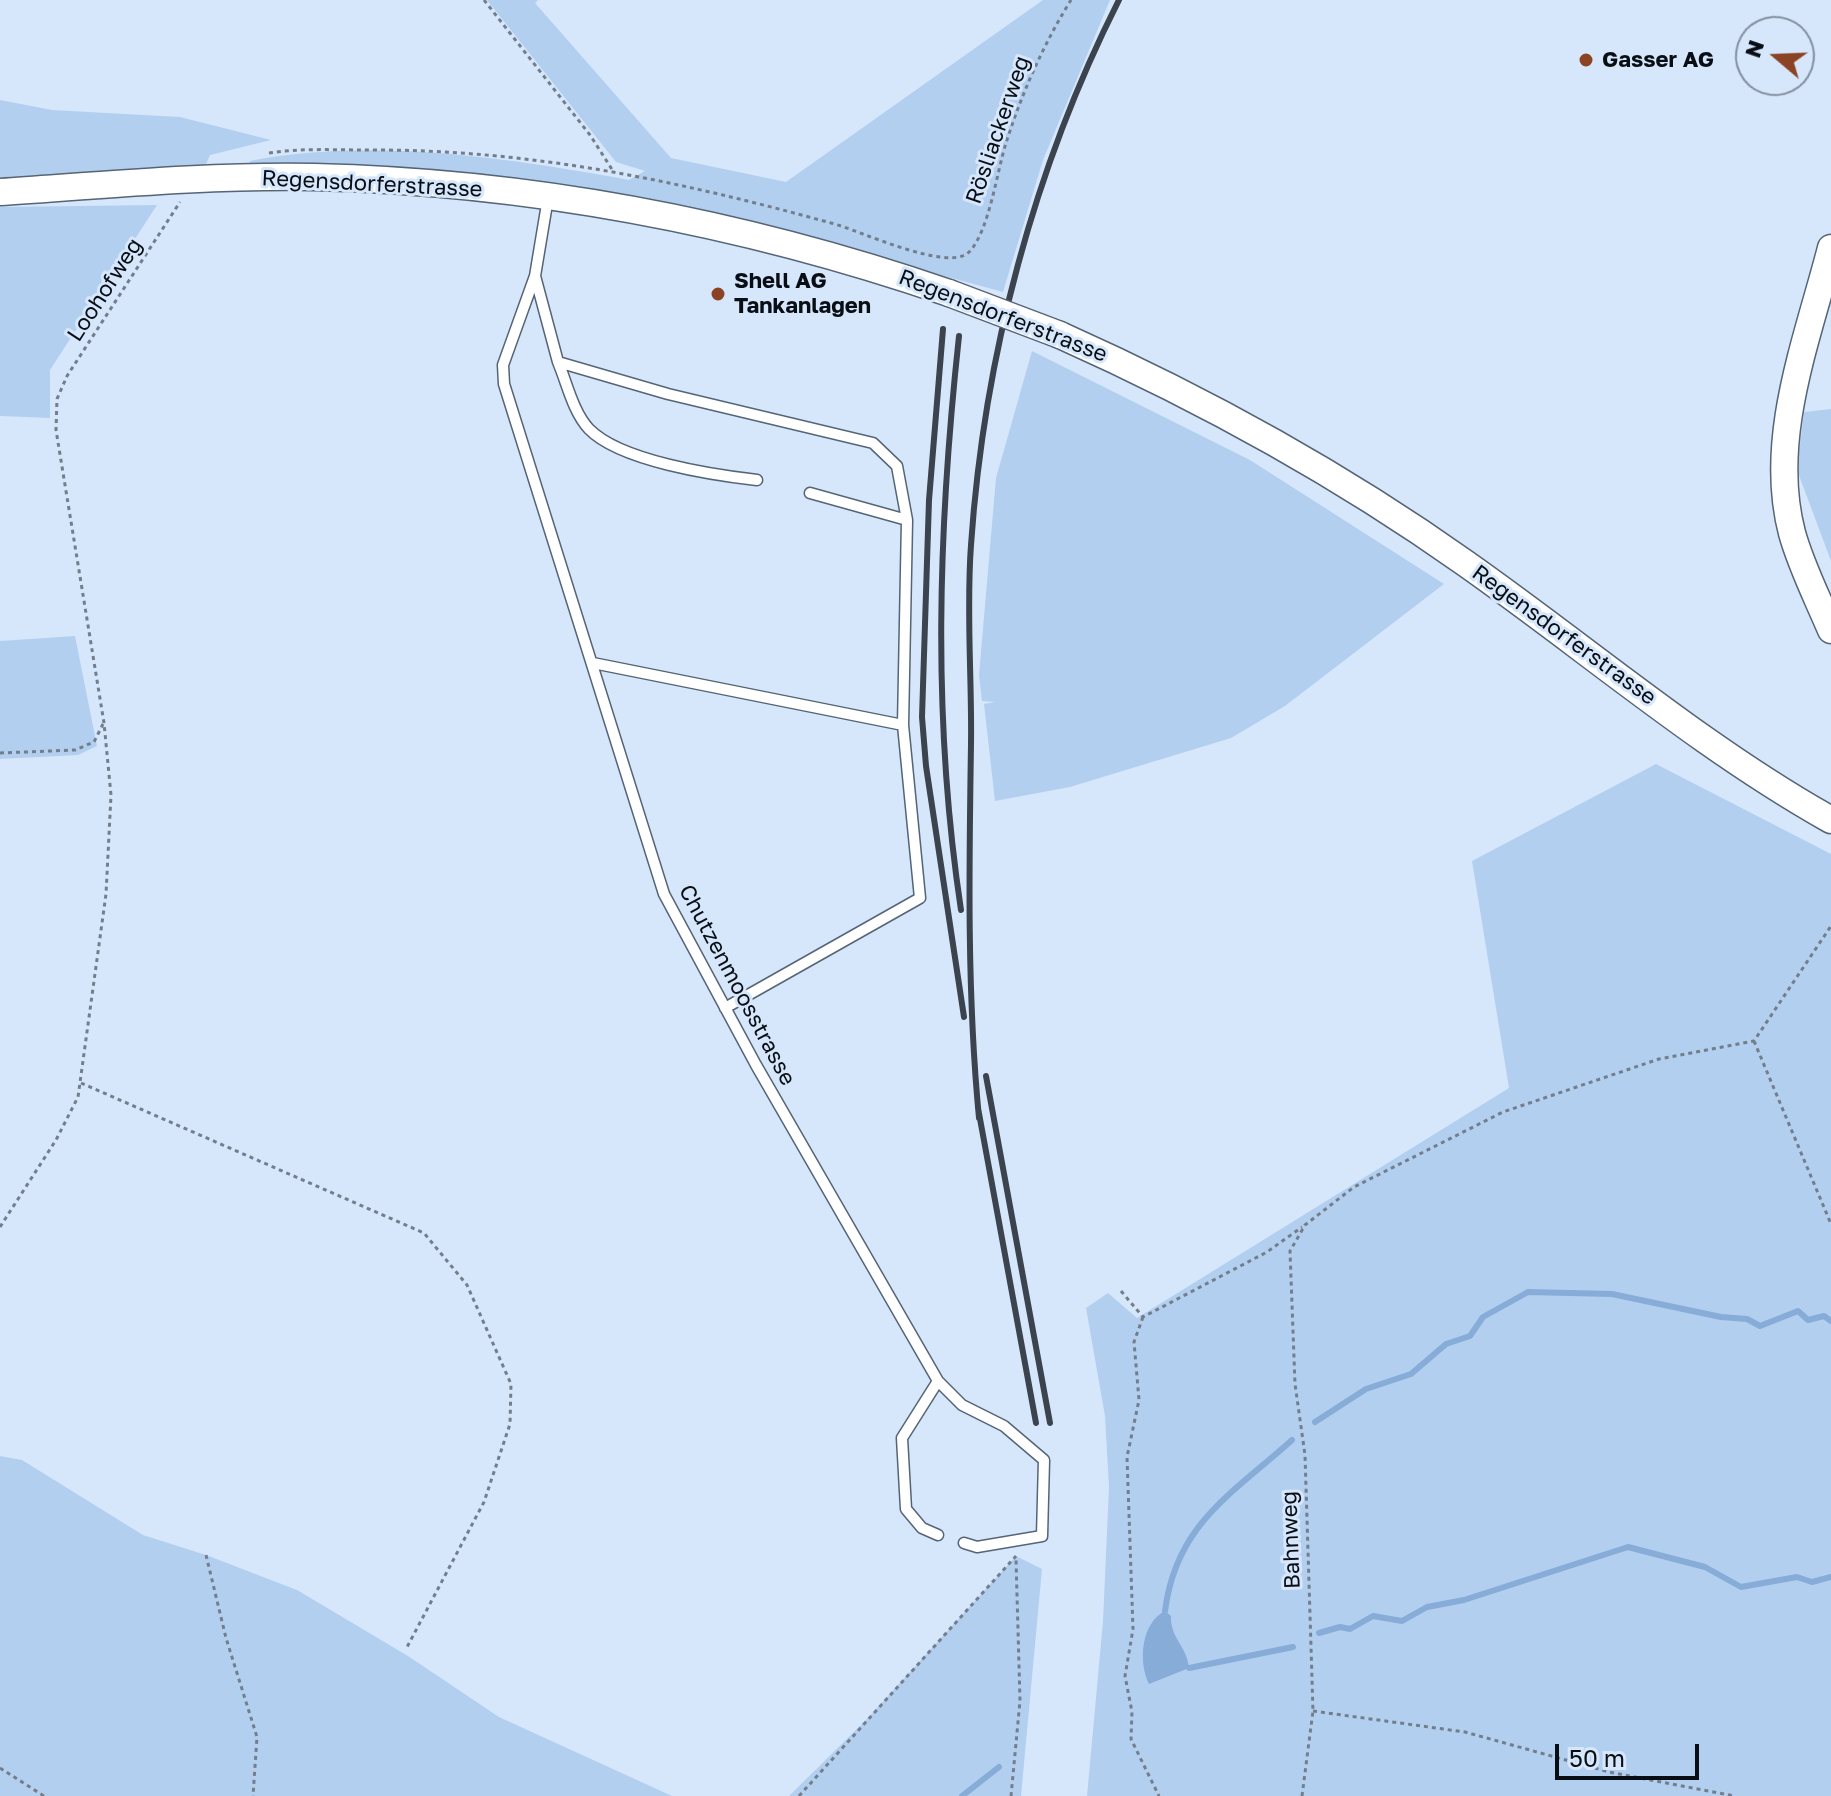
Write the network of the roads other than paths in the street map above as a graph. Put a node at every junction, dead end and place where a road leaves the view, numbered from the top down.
1 (0, 192) edge
2 (548, 196) junction
3 (1831, 248) edge
4 (535, 276) junction
5 (558, 362) junction
6 (757, 480) dead end
7 (810, 493) dead end
8 (907, 520) junction
9 (1831, 630) edge
10 (593, 663) junction
11 (903, 725) junction
12 (1831, 820) edge
13 (725, 1008) junction
14 (938, 1381) junction
15 (938, 1535) dead end
16 (964, 1543) dead end

1 - 2 street, Regensdorferstrasse
2 - 4 lane, Chutzenmoosstrasse
2 - 12 street, Regensdorferstrasse, bridge
3 - 9 street
4 - 5 lane
4 - 10 lane, Chutzenmoosstrasse
5 - 6 lane
5 - 8 lane
7 - 8 lane
8 - 11 lane
10 - 11 lane
10 - 13 lane, Chutzenmoosstrasse
11 - 13 lane
13 - 14 lane, Chutzenmoosstrasse
14 - 15 lane
14 - 16 lane, Chutzenmoosstrasse

